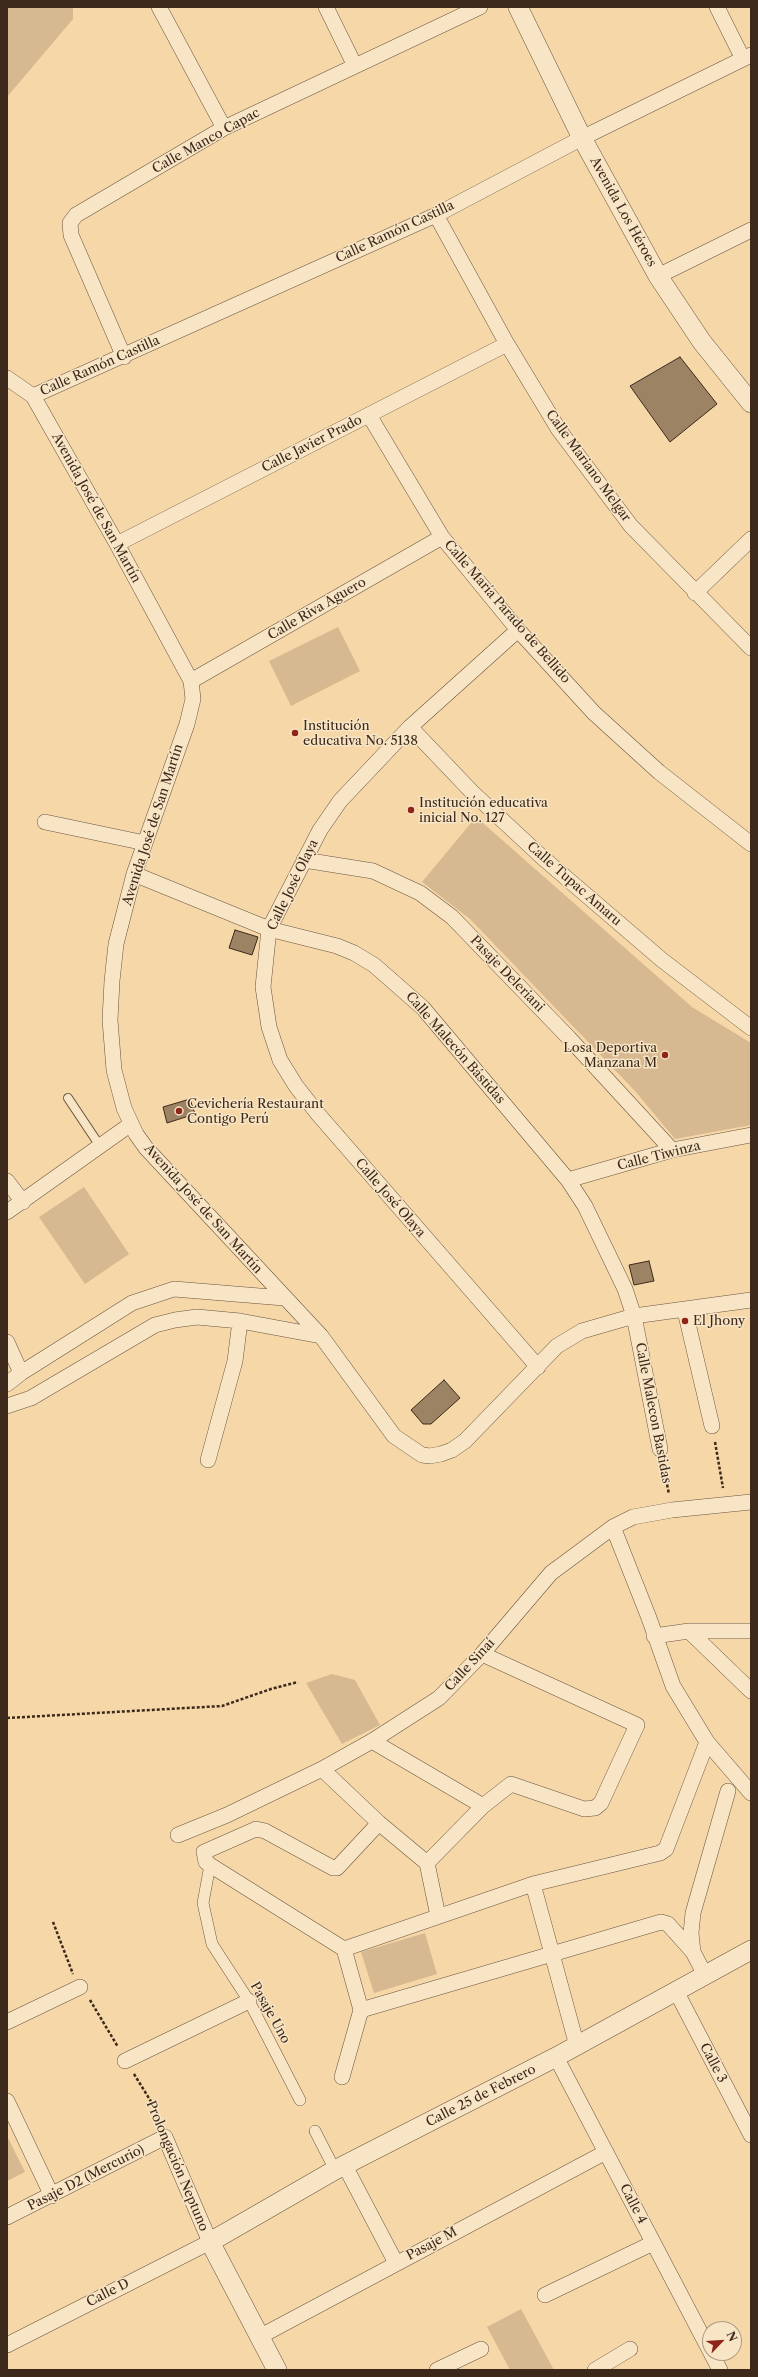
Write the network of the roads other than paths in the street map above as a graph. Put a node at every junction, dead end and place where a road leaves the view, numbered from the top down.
1 (159, 7) edge
2 (326, 7) edge
3 (480, 7) edge
4 (518, 7) edge
5 (717, 7) edge
6 (747, 57) edge
7 (355, 66) junction
8 (224, 128) junction
9 (582, 138) junction
10 (436, 215) junction
11 (751, 230) edge
12 (658, 276) junction
13 (507, 344) junction
14 (124, 357) junction
15 (7, 378) edge
16 (33, 396) junction
17 (751, 403) edge
18 (369, 415) junction
19 (442, 537) junction
20 (751, 539) edge
21 (117, 544) junction
22 (695, 593) junction
23 (518, 630) junction
24 (751, 648) edge
25 (191, 681) junction
26 (410, 726) junction
27 (45, 822) dead end
28 (145, 843) junction
29 (751, 844) edge
30 (304, 860) junction
31 (134, 874) junction
32 (269, 929) junction
33 (751, 1028) edge
34 (68, 1098) dead end
35 (131, 1124) junction
36 (751, 1135) edge
37 (100, 1146) junction
38 (672, 1150) junction
39 (568, 1180) junction
40 (7, 1181) edge
41 (23, 1202) junction
42 (7, 1212) edge
43 (284, 1298) junction
44 (751, 1300) edge
45 (685, 1311) junction
46 (634, 1316) junction
47 (240, 1321) junction
48 (321, 1336) junction
49 (7, 1342) edge
50 (538, 1366) junction
51 (21, 1373) junction
52 (7, 1384) edge
53 (7, 1406) edge
54 (712, 1426) road end
55 (660, 1449) road end
56 (208, 1460) dead end
57 (751, 1502) edge
58 (613, 1527) junction
59 (689, 1631) junction
60 (751, 1631) edge
61 (654, 1636) junction
62 (482, 1654) junction
63 (751, 1691) edge
64 (372, 1741) junction
65 (707, 1742) junction
66 (322, 1769) junction
67 (728, 1791) dead end
68 (751, 1793) edge
69 (483, 1806) junction
70 (379, 1823) junction
71 (178, 1835) dead end
72 (428, 1864) junction
73 (210, 1865) junction
74 (533, 1884) junction
75 (438, 1916) junction
76 (344, 1949) junction
77 (751, 1950) edge
78 (693, 1952) junction
79 (550, 1954) junction
80 (704, 1975) junction
81 (80, 1987) road end
82 (676, 1991) junction
83 (249, 2001) junction
84 (360, 2010) junction
85 (7, 2022) edge
86 (577, 2046) junction
87 (556, 2057) junction
88 (125, 2061) road end
89 (342, 2077) dead end
90 (300, 2100) dead end
91 (7, 2101) edge
92 (315, 2131) dead end
93 (751, 2135) edge
94 (165, 2137) joint
95 (606, 2152) junction
96 (340, 2168) junction
97 (52, 2196) junction
98 (7, 2217) edge
99 (210, 2242) junction
100 (653, 2243) junction
101 (396, 2264) junction
102 (545, 2295) dead end
103 (702, 2335) edge
104 (259, 2337) junction
105 (7, 2344) edge
106 (481, 2349) dead end
107 (630, 2349) dead end
108 (716, 2361) edge
109 (276, 2370) edge
110 (437, 2370) edge
111 (595, 2370) edge
112 (720, 2370) edge

1 - 8 street
2 - 7 street
3 - 7 street, Calle Manco Capac
4 - 9 street, Avenida Los Héroes
5 - 6 street
6 - 9 street, Calle Ramón Castilla
7 - 8 street, Calle Manco Capac
8 - 14 street, Calle Manco Capac
9 - 10 street, Calle Ramón Castilla
9 - 12 street, Avenida Los Héroes
10 - 13 street, Calle Mariano Melgar
10 - 14 street, Calle Ramón Castilla
11 - 12 street
12 - 17 street, Avenida Los Héroes
13 - 18 street, Calle Javier Prado
13 - 22 street, Calle Mariano Melgar
14 - 16 street, Calle Ramón Castilla
15 - 16 street, Avenida José de San Martín
16 - 21 street, Avenida José de San Martín
18 - 19 street, Calle María Parado de Bellido
18 - 21 street, Calle Javier Prado
19 - 23 street, Calle María Parado de Bellido
19 - 25 street, Calle Riva Aguero
20 - 22 street
21 - 25 street, Avenida José de San Martín
22 - 24 street, Calle Mariano Melgar
23 - 26 street, Calle José Olaya
23 - 29 street, Calle María Parado de Bellido
25 - 28 street, Avenida José de San Martín
26 - 30 street, Calle José Olaya
26 - 33 street, Calle Tupac Amaru
27 - 28 street
28 - 31 street, Avenida José de San Martín
30 - 32 street, Calle José Olaya
30 - 38 street, Pasaje Deleriani
31 - 32 street, Calle Malecón Bástidas
31 - 35 street, Avenida José de San Martín
32 - 39 street, Calle Malecón Bástidas
32 - 50 street, Calle José Olaya
34 - 37 lane
35 - 37 street
35 - 43 street, Avenida José de San Martín
36 - 38 street, Calle Tiwinza
37 - 41 street
38 - 39 street, Calle Tiwinza
39 - 46 street, Calle Malecón Bástidas
40 - 41 street
41 - 42 street
43 - 48 street, Avenida José de San Martín
43 - 51 street
44 - 45 street, Avenida José de San Martín
45 - 46 street, Avenida José de San Martín
45 - 54 street
46 - 50 street, Avenida José de San Martín
46 - 55 street, Calle Malecon Bastidas
47 - 48 street
47 - 53 street
47 - 56 street
48 - 50 street, Avenida José de San Martín
49 - 51 street
51 - 52 street
57 - 58 street, Calle Sinaí
58 - 61 street
58 - 62 street, Calle Sinaí
59 - 60 street
59 - 61 street
59 - 63 street
61 - 65 street
62 - 64 street, Calle Sinaí
62 - 69 street
64 - 66 street, Calle Sinaí
64 - 69 street
65 - 68 street
65 - 74 street
66 - 70 street
66 - 71 street, Calle Sinaí
67 - 78 street
69 - 72 street
70 - 72 street
70 - 73 street
72 - 75 street
73 - 76 street
73 - 83 street, Pasaje Uno
74 - 75 street
74 - 79 street
75 - 76 street
76 - 84 street
77 - 80 street, Calle 25 de Febrero
78 - 79 street
78 - 80 street
79 - 84 street
79 - 86 street
80 - 82 street, Calle 25 de Febrero
81 - 85 street
82 - 86 street, Calle 25 de Febrero
82 - 93 street, Calle 3
83 - 88 street
83 - 90 street, Pasaje Uno
84 - 89 street
86 - 87 street, Calle 25 de Febrero
87 - 95 street, Calle 4
87 - 96 street, Calle 25 de Febrero
91 - 97 street
92 - 96 street
94 - 97 street, Pasaje D2 (Mercurio)
94 - 99 street, Prolongación Neptuno
95 - 100 street, Calle 4
95 - 101 street, Pasaje M
96 - 99 street, Calle 25 de Febrero
96 - 101 street
97 - 98 street, Pasaje D2 (Mercurio)
99 - 104 street, Prolongación Neptuno
99 - 105 street, Calle D
100 - 102 street
100 - 103 street, Calle 4
101 - 104 street, Pasaje M
104 - 109 street, Prolongación Neptuno
106 - 110 street
107 - 111 street
108 - 112 street, Calle 4

